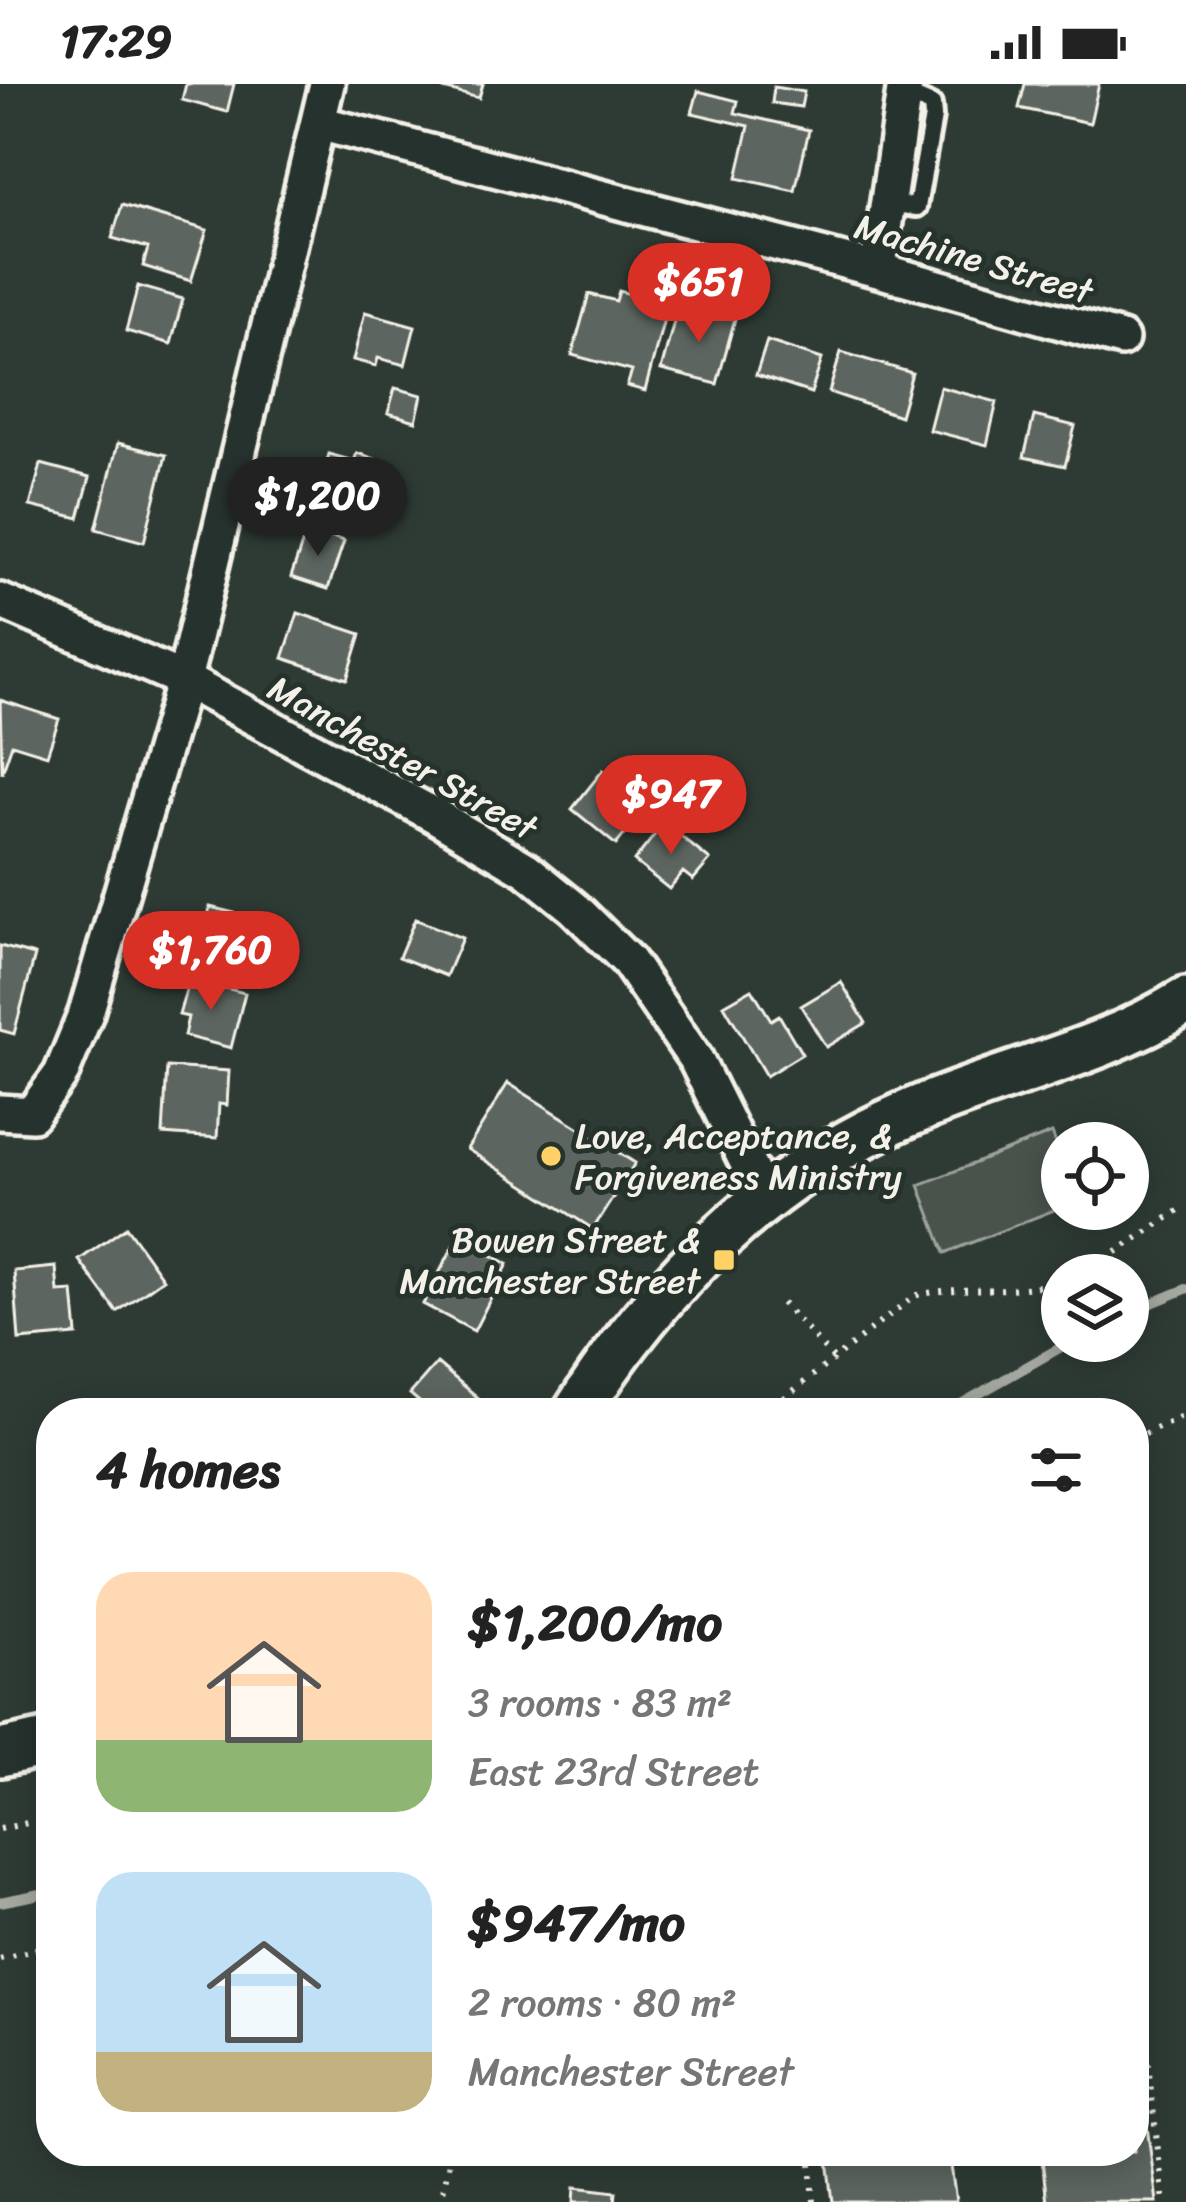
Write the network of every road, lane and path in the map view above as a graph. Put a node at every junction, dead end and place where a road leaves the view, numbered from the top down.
1 (327, 84) edge
2 (904, 88) edge
3 (319, 123) junction
4 (878, 270) junction
5 (1120, 340) dead end
6 (0, 601) edge
7 (184, 680) junction
8 (1186, 1001) edge
9 (16, 1113) edge
10 (764, 1197) junction
11 (1186, 1206) edge
12 (1114, 1254) edge
13 (1041, 1285) edge
14 (782, 1303) dead end
15 (834, 1359) junction
16 (588, 1398) edge
17 (783, 1398) edge
18 (1186, 1415) edge
19 (1149, 1432) edge
20 (36, 1745) edge
21 (0, 1753) edge
22 (36, 1821) edge
23 (0, 1828) edge
24 (36, 1949) edge
25 (0, 1959) edge
26 (1149, 2074) edge
27 (448, 2166) edge
28 (811, 2166) edge
29 (441, 2202) edge
30 (814, 2202) edge
31 (1164, 2202) edge

1 - 3 street
2 - 4 street
3 - 4 street, Machine Street
3 - 7 street
4 - 5 street, Machine Street
6 - 7 street, Manchester Street
7 - 9 street
7 - 10 street, Manchester Street
8 - 10 street
10 - 16 street
11 - 12 path
13 - 15 path
14 - 15 path
15 - 17 path
18 - 19 path
20 - 21 street
22 - 23 path
24 - 25 path
26 - 31 path
27 - 29 path
28 - 30 path

